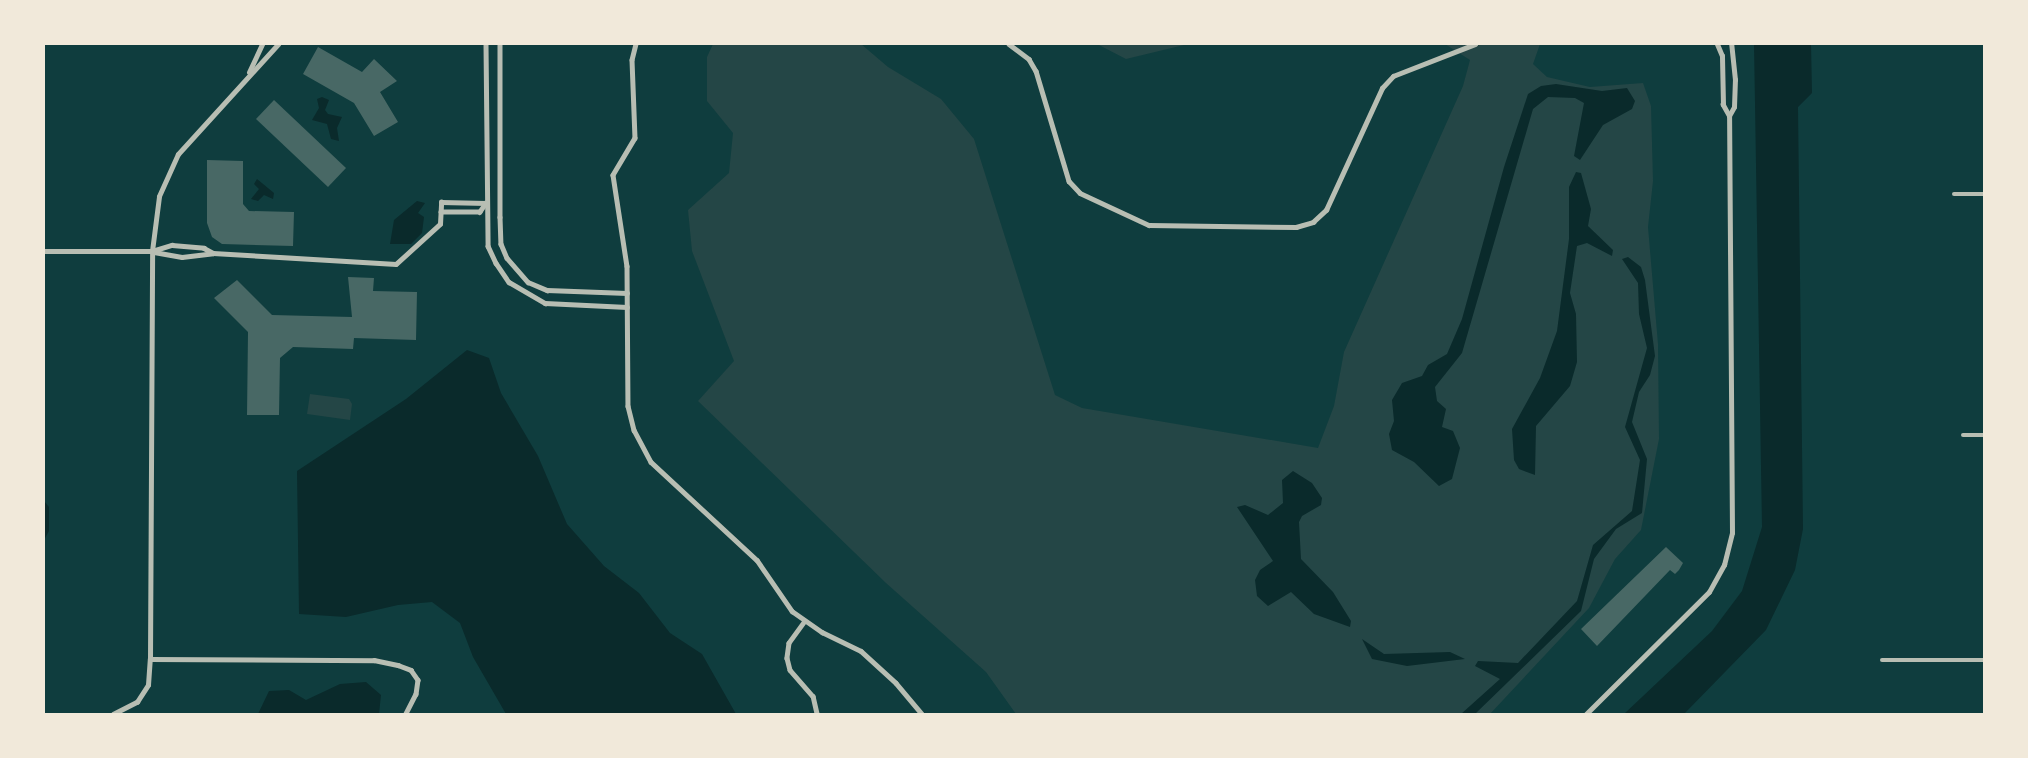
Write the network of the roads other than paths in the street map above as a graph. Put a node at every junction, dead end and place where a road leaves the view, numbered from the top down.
1 (262, 44) edge
2 (278, 44) edge
3 (486, 44) edge
4 (501, 44) edge
5 (636, 44) edge
6 (1009, 44) edge
7 (1475, 44) edge
8 (1717, 44) edge
9 (1731, 44) edge
10 (248, 75) junction
11 (1729, 116) junction
12 (500, 119) junction
13 (486, 120) junction
14 (1954, 194) dead end
15 (1984, 194) edge
16 (486, 203) junction
17 (441, 212) junction
18 (44, 251) edge
19 (153, 251) junction
20 (213, 253) junction
21 (627, 293) junction
22 (627, 307) junction
23 (1963, 435) dead end
24 (1984, 435) edge
25 (805, 621) junction
26 (150, 659) junction
27 (1882, 660) dead end
28 (1984, 660) edge
29 (113, 714) edge
30 (406, 714) edge
31 (817, 714) edge
32 (922, 714) edge
33 (1586, 714) edge

1 - 10 street
2 - 10 street
3 - 4 street
3 - 13 street
4 - 12 street
5 - 21 street
6 - 7 street
8 - 11 street
9 - 11 street
10 - 19 street
11 - 33 street
12 - 13 street
12 - 21 street
13 - 16 street
14 - 15 street
16 - 17 street
16 - 17 street
16 - 22 street
17 - 20 street
18 - 19 street
19 - 20 street
19 - 20 street
19 - 26 street
21 - 22 street
22 - 25 street
23 - 24 street
25 - 31 street
25 - 32 street
26 - 29 street
26 - 30 street
27 - 28 street

